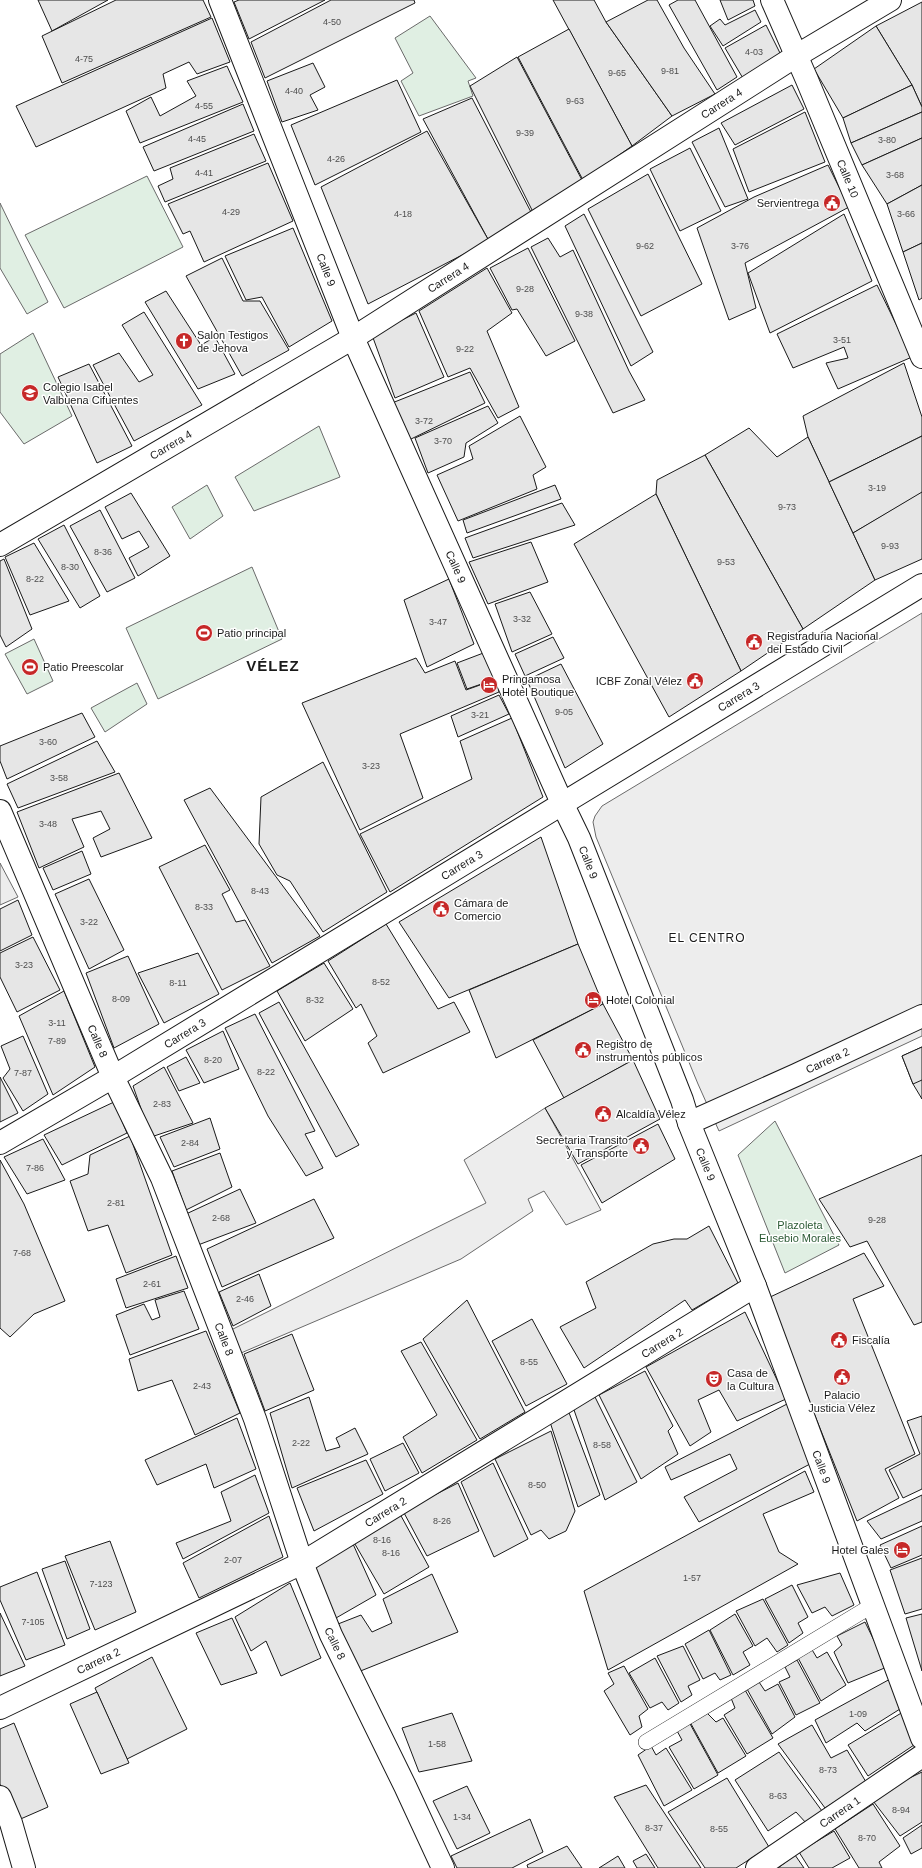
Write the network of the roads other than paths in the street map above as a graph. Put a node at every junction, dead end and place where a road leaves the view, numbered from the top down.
1 (220, 0) edge
2 (772, 0) edge
3 (890, 0) edge
4 (796, 56) junction
5 (353, 338) junction
6 (922, 357) edge
7 (0, 546) edge
8 (922, 585) edge
9 (562, 803) junction
10 (0, 811) edge
11 (922, 1016) edge
12 (113, 1077) junction
13 (689, 1123) junction
14 (0, 1143) edge
15 (755, 1286) junction
16 (302, 1563) junction
17 (873, 1604) junction
18 (0, 1708) edge
19 (922, 1738) edge
20 (646, 1742) dead end
21 (922, 1756) edge
22 (0, 1797) edge
23 (24, 1868) edge
24 (443, 1868) edge
25 (757, 1868) edge

1 - 5 street, Calle 9
2 - 4 street, Calle 10
3 - 4 street, Carrera 4
4 - 5 street, Carrera 4
4 - 6 street, Calle 10
5 - 7 street, Carrera 4
5 - 9 street, Calle 9
8 - 9 street, Carrera 3
9 - 12 street, Carrera 3
9 - 13 street, Calle 9
10 - 12 street, Calle 8
11 - 13 street, Carrera 2
12 - 14 street, Carrera 3
12 - 16 street, Calle 8
13 - 15 street, Calle 9
15 - 16 street, Carrera 2
15 - 17 street, Calle 9
16 - 18 street, Carrera 2
16 - 24 street, Calle 8
17 - 19 street, Calle 9
17 - 20 lane
21 - 25 street, Carrera 1
22 - 23 street

